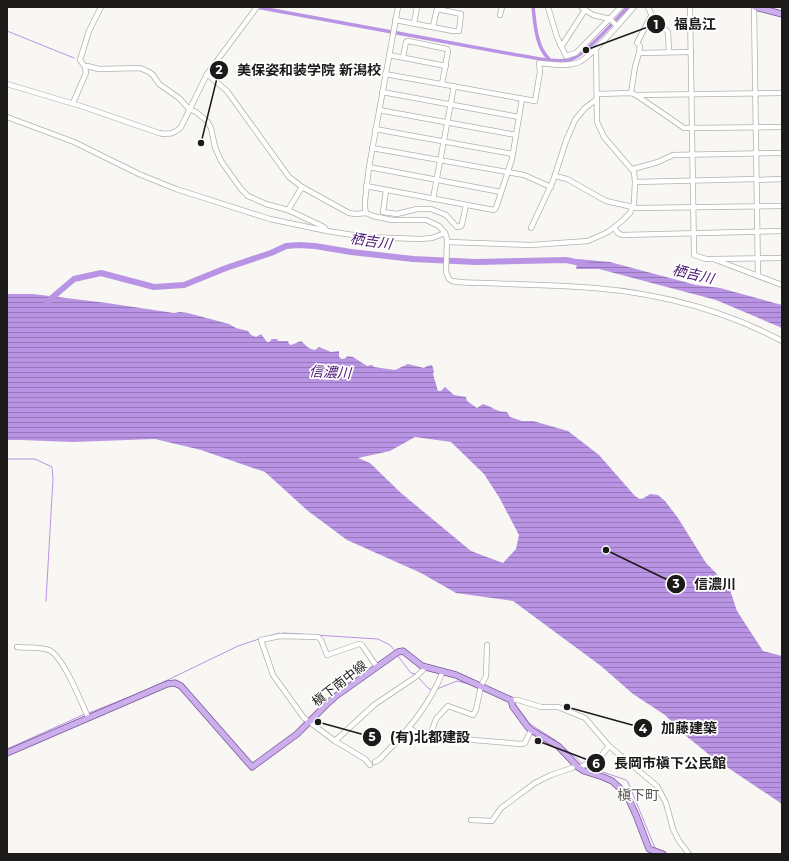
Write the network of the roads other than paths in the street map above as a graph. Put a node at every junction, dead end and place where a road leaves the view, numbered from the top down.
1 (101, 7) edge
2 (257, 7) edge
3 (398, 7) edge
4 (417, 7) edge
5 (502, 7) edge
6 (548, 7) edge
7 (621, 7) edge
8 (634, 7) edge
9 (648, 7) edge
10 (690, 7) edge
11 (754, 7) edge
12 (583, 9) edge
13 (782, 14) edge
14 (500, 15) dead end
15 (653, 17) junction
16 (610, 19) junction
17 (395, 20) junction
18 (414, 23) junction
19 (616, 25) junction
20 (433, 26) junction
21 (560, 44) junction
22 (596, 48) junction
23 (668, 52) junction
24 (691, 52) junction
25 (639, 53) junction
26 (389, 55) junction
27 (403, 57) junction
28 (446, 66) junction
29 (85, 67) junction
30 (207, 74) junction
31 (386, 74) junction
32 (7, 84) edge
33 (442, 84) junction
34 (454, 86) junction
35 (382, 92) junction
36 (755, 93) junction
37 (782, 93) edge
38 (634, 94) junction
39 (691, 94) junction
40 (597, 96) junction
41 (522, 99) junction
42 (73, 103) junction
43 (451, 104) junction
44 (190, 110) junction
45 (379, 110) junction
46 (7, 117) edge
47 (519, 117) junction
48 (448, 123) junction
49 (782, 126) edge
50 (756, 127) junction
51 (692, 128) junction
52 (376, 129) junction
53 (516, 135) junction
54 (444, 142) junction
55 (372, 148) junction
56 (756, 153) junction
57 (782, 153) edge
58 (513, 154) junction
59 (692, 154) junction
60 (440, 161) junction
61 (369, 167) junction
62 (633, 169) junction
63 (508, 173) junction
64 (555, 176) junction
65 (782, 179) edge
66 (436, 180) junction
67 (757, 180) junction
68 (693, 181) junction
69 (635, 182) junction
70 (366, 186) junction
71 (302, 187) junction
72 (551, 187) junction
73 (386, 190) junction
74 (502, 192) junction
75 (433, 198) junction
76 (466, 205) junction
77 (757, 206) junction
78 (782, 206) edge
79 (633, 207) junction
80 (693, 207) junction
81 (288, 210) junction
82 (366, 213) junction
83 (530, 228) dead end
84 (614, 228) junction
85 (327, 231) junction
86 (782, 231) edge
87 (758, 232) junction
88 (445, 233) junction
89 (694, 233) junction
90 (448, 244) junction
91 (782, 258) edge
92 (758, 259) junction
93 (714, 260) junction
94 (758, 276) junction
95 (782, 285) edge
96 (782, 341) edge
97 (487, 645) dead end
98 (17, 647) dead end
99 (377, 667) junction
100 (426, 667) junction
101 (444, 671) junction
102 (481, 686) junction
103 (511, 700) junction
104 (88, 717) junction
105 (309, 722) junction
106 (409, 728) junction
107 (531, 730) junction
108 (430, 736) junction
109 (336, 741) junction
110 (609, 746) junction
111 (7, 753) edge
112 (375, 762) dead end
113 (370, 765) dead end
114 (577, 766) junction
115 (471, 820) dead end
116 (663, 854) edge
117 (689, 854) edge

1 - 29 street
2 - 30 street
3 - 17 street
4 - 18 street
5 - 14 street
6 - 21 street
7 - 16 street
8 - 19 street
9 - 15 street
10 - 24 street
11 - 13 main road
11 - 36 street
12 - 16 street
12 - 21 street
15 - 23 street
15 - 25 street
16 - 19 street
16 - 21 street
17 - 18 street
17 - 26 street
18 - 20 street
19 - 22 street
20 - 20 street
22 - 40 street
22 - 41 street
23 - 24 street
23 - 25 street
24 - 39 street
25 - 38 street
26 - 27 street
26 - 31 street
27 - 28 street
27 - 28 street
28 - 33 street
29 - 42 street
29 - 44 street
30 - 44 street
30 - 71 street
31 - 33 street
31 - 35 street
32 - 42 street
33 - 34 street
34 - 41 street
34 - 43 street
35 - 43 street
35 - 45 street
36 - 37 street
36 - 39 street
36 - 50 street
38 - 39 street
38 - 40 street
38 - 51 street
39 - 51 street
40 - 62 street
40 - 64 street
41 - 47 street
42 - 44 street
43 - 47 street
43 - 48 street
44 - 81 street
45 - 48 street
45 - 52 street
46 - 85 street
47 - 53 street
48 - 53 street
48 - 54 street
49 - 50 street
50 - 51 street
50 - 56 street
51 - 59 street
52 - 54 street
52 - 55 street
53 - 58 street
54 - 58 street
54 - 60 street
55 - 60 street
55 - 61 street
56 - 57 street
56 - 59 street
56 - 67 street
58 - 63 street
59 - 62 street
59 - 68 street
60 - 63 street
60 - 66 street
61 - 66 street
61 - 70 street
62 - 69 street
63 - 72 street
63 - 74 street
64 - 72 street
64 - 79 street
65 - 67 street
66 - 74 street
66 - 75 street
67 - 68 street
67 - 77 street
68 - 69 street
68 - 80 street
69 - 79 street
70 - 73 street
70 - 82 street
71 - 81 street
71 - 82 street
72 - 83 street
73 - 75 street
73 - 76 street
74 - 76 street
75 - 76 street
77 - 78 street
77 - 80 street
77 - 87 street
79 - 80 street
79 - 84 street
80 - 89 street
81 - 85 street
82 - 88 street
84 - 89 street
84 - 90 street
85 - 88 street
86 - 87 street
87 - 89 street
87 - 92 street
88 - 90 street
89 - 93 street
90 - 96 street
91 - 92 street
92 - 93 street
92 - 94 street
93 - 94 street
94 - 95 street
97 - 102 street
98 - 104 street
99 - 100 main road, 槇下南中線
99 - 105 main road, 槇下南中線
99 - 105 street
100 - 101 main road, 槇下南中線
100 - 109 street
101 - 102 main road, 槇下南中線
101 - 106 street
102 - 103 main road, 槇下南中線
102 - 108 street
103 - 107 main road
103 - 110 street
104 - 105 main road, 槇下南中線
104 - 111 main road, 槇下南中線
105 - 109 street
106 - 108 street
106 - 112 street
107 - 108 street
107 - 114 main road
109 - 113 street
110 - 114 street
110 - 117 street
114 - 115 street
114 - 116 main road

